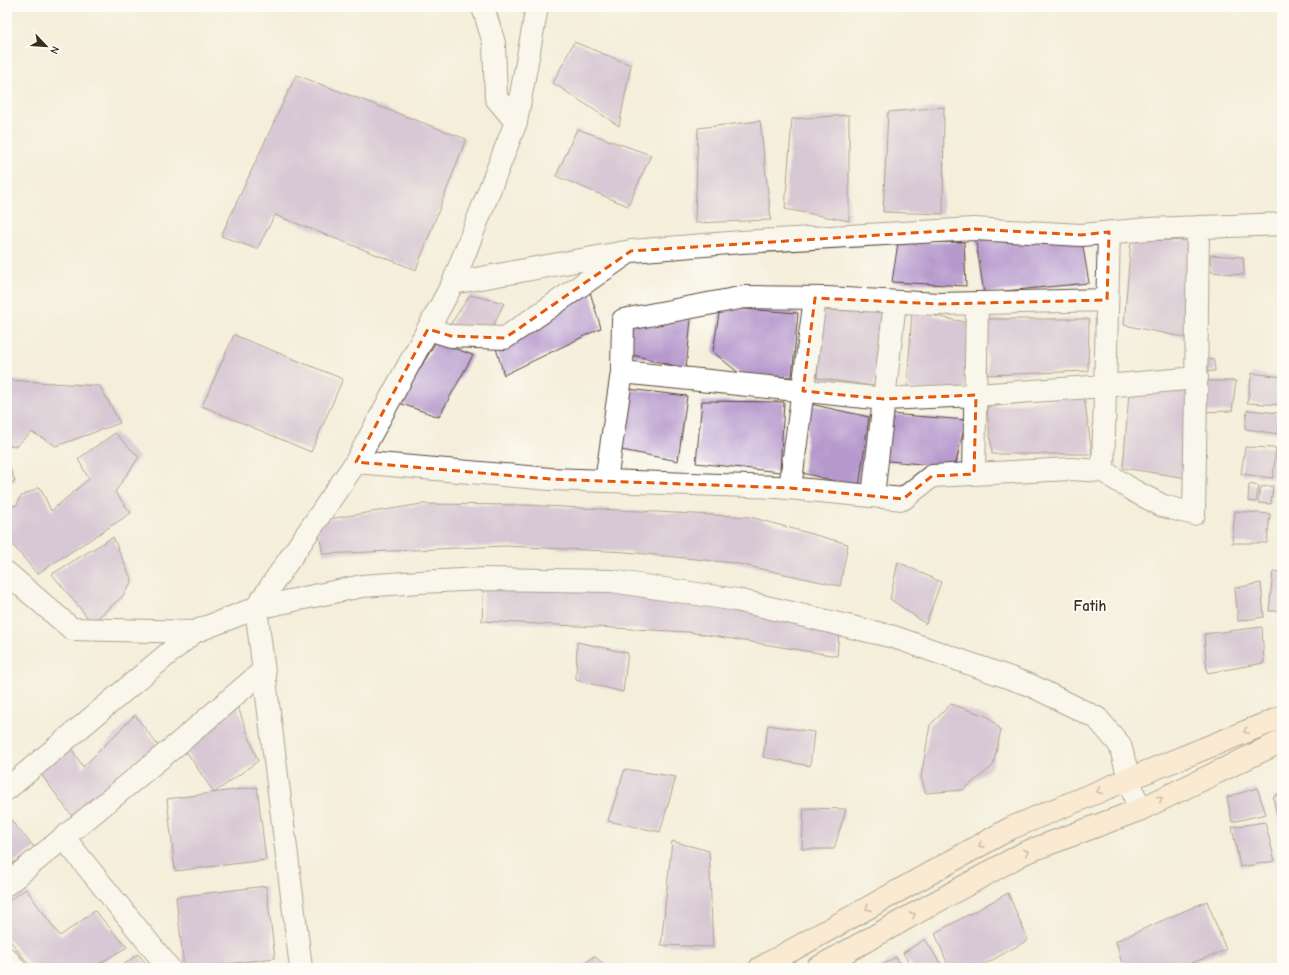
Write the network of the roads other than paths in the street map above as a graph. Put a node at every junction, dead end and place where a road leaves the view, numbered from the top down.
1 (483, 7) edge
2 (537, 7) edge
3 (516, 122) junction
4 (1282, 224) edge
5 (1198, 226) junction
6 (1109, 232) junction
7 (631, 251) junction
8 (453, 282) junction
9 (815, 298) junction
10 (1107, 300) junction
11 (895, 302) junction
12 (977, 303) junction
13 (428, 328) junction
14 (622, 372) junction
15 (1197, 378) junction
16 (1105, 386) junction
17 (803, 391) junction
18 (976, 395) junction
19 (884, 399) junction
20 (356, 462) junction
21 (1103, 471) junction
22 (974, 474) junction
23 (606, 481) junction
24 (790, 488) junction
25 (873, 496) junction
26 (7, 573) edge
27 (256, 608) junction
28 (194, 632) junction
29 (264, 670) junction
30 (1282, 717) edge
31 (1282, 741) edge
32 (1128, 779) junction
33 (7, 789) edge
34 (1139, 810) junction
35 (64, 838) junction
36 (7, 884) edge
37 (7, 959) edge
38 (15, 968) edge
39 (169, 968) edge
40 (301, 968) edge
41 (760, 968) edge
42 (817, 968) edge

1 - 3 street
2 - 3 street
3 - 8 street
4 - 5 street
5 - 6 street
5 - 15 street
6 - 7 street
6 - 10 street
7 - 8 street
7 - 13 street
8 - 13 street
9 - 11 street
9 - 14 street
9 - 17 street
10 - 12 street
10 - 16 street
11 - 12 street
11 - 19 street
12 - 18 street
13 - 20 street
14 - 17 street
14 - 23 street
15 - 16 street
15 - 21 street
16 - 18 street
16 - 21 street
17 - 19 street
17 - 24 street
18 - 19 street
18 - 22 street
19 - 25 street
20 - 23 street
20 - 27 street
21 - 22 street
22 - 25 street
23 - 24 street
24 - 25 street
26 - 28 street
27 - 28 street
27 - 29 street
27 - 32 street
28 - 33 street
29 - 35 street
29 - 40 street
30 -> 32 main road
34 -> 31 main road
32 - 34 street
32 -> 41 main road
42 -> 34 main road
35 - 36 street
35 - 39 street
37 - 38 street

